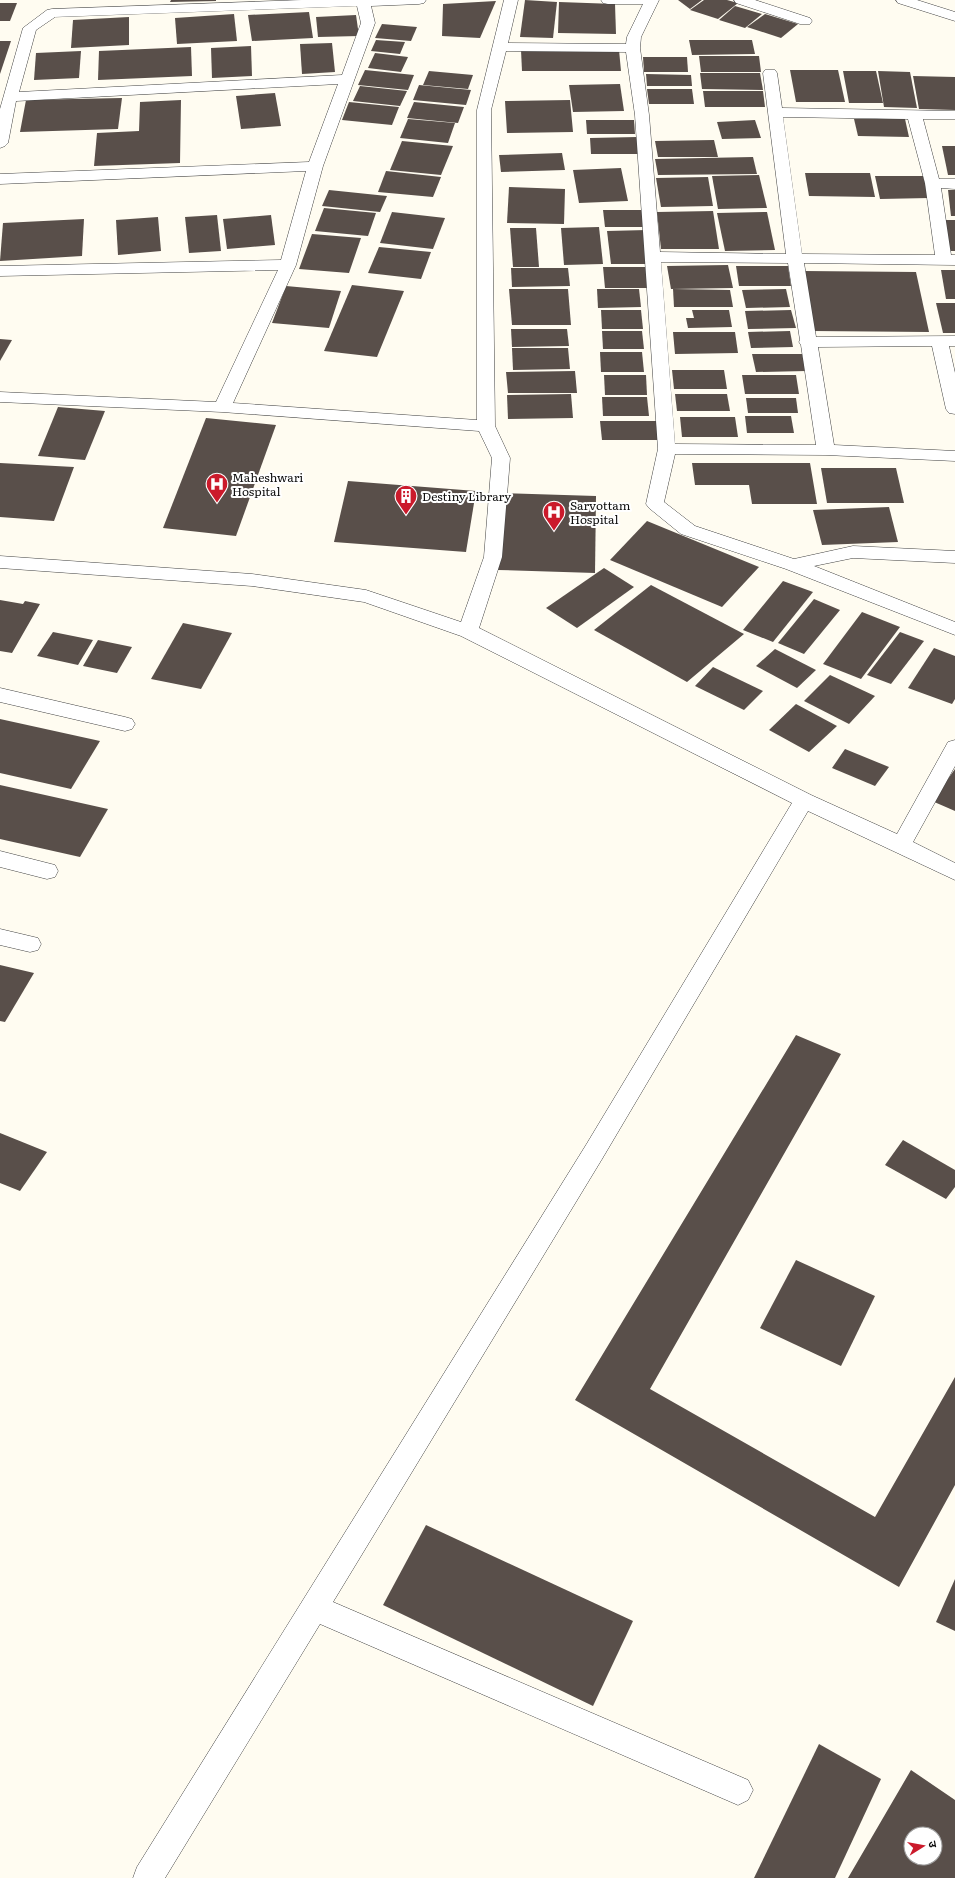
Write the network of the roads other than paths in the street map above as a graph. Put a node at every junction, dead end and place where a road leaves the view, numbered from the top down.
1 (419, 0) edge
2 (511, 0) edge
3 (608, 0) edge
4 (652, 0) edge
5 (741, 0) edge
6 (904, 0) edge
7 (363, 2) junction
8 (249, 3) edge
9 (53, 6) edge
10 (955, 17) edge
11 (805, 21) dead end
12 (499, 47) junction
13 (633, 48) junction
14 (770, 73) dead end
15 (348, 79) junction
16 (10, 97) junction
17 (775, 112) junction
18 (914, 114) junction
19 (955, 115) edge
20 (0, 143) edge
21 (316, 166) junction
22 (0, 179) edge
23 (933, 183) junction
24 (955, 184) edge
25 (653, 257) junction
26 (795, 258) junction
27 (949, 260) edge
28 (288, 265) junction
29 (0, 271) edge
30 (947, 341) edge
31 (808, 342) junction
32 (0, 397) edge
33 (222, 407) junction
34 (955, 409) edge
35 (486, 426) junction
36 (667, 450) junction
37 (826, 450) junction
38 (955, 456) edge
39 (955, 557) edge
40 (0, 562) edge
41 (793, 565) junction
42 (955, 629) edge
43 (468, 631) junction
44 (0, 695) edge
45 (125, 724) dead end
46 (955, 747) edge
47 (804, 800) junction
48 (901, 845) junction
49 (0, 860) edge
50 (47, 870) dead end
51 (955, 872) edge
52 (0, 937) edge
53 (30, 944) dead end
54 (314, 1608) junction
55 (738, 1790) dead end
56 (148, 1878) edge

1 - 7 street
2 - 12 street
3 - 4 street
4 - 13 street
5 - 11 street
6 - 10 street
7 - 8 street
7 - 15 street
8 - 9 street
9 - 16 street
12 - 13 street
12 - 35 street
13 - 25 street
14 - 17 street
15 - 16 street
15 - 21 street
16 - 20 street
17 - 18 street
17 - 26 street
18 - 19 street
18 - 23 street
21 - 22 street
21 - 28 street
23 - 24 street
23 - 27 street
25 - 26 street
25 - 36 street
26 - 27 street
26 - 31 street
28 - 29 street
28 - 33 street
30 - 31 street
30 - 34 street
31 - 37 street
32 - 33 street
33 - 35 street
35 - 43 street
36 - 37 street
36 - 41 street
37 - 38 street
39 - 41 street
40 - 43 street
41 - 42 street
43 - 47 street
44 - 45 street
46 - 48 street
47 - 48 street
47 - 54 street
48 - 51 street
49 - 50 street
52 - 53 street
54 - 55 street
54 - 56 street

